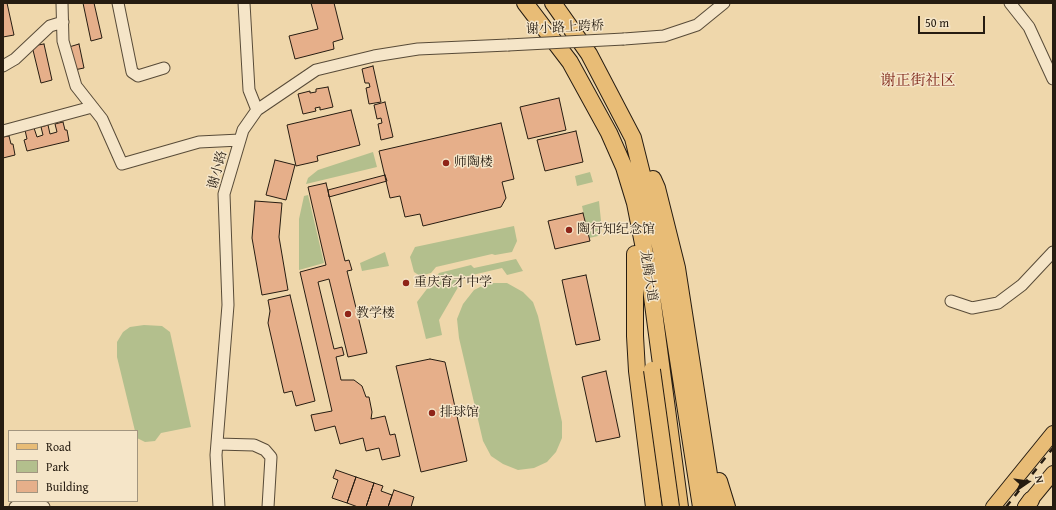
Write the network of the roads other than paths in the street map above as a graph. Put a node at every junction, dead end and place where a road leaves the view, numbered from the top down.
1 (62, 3) edge
2 (118, 3) edge
3 (244, 3) edge
4 (525, 3) edge
5 (554, 3) edge
6 (724, 3) edge
7 (1010, 3) edge
8 (63, 22) junction
9 (508, 45) joint
10 (3, 66) edge
11 (164, 68) dead end
12 (1053, 79) edge
13 (92, 107) junction
14 (257, 110) junction
15 (3, 131) edge
16 (633, 138) junction
17 (240, 140) junction
18 (634, 203) junction
19 (663, 212) junction
20 (660, 250) junction
21 (1053, 252) edge
22 (635, 254) junction
23 (951, 301) dead end
24 (1053, 433) edge
25 (217, 444) junction
26 (1053, 472) edge
27 (1028, 505) edge
28 (15, 507) edge
29 (44, 507) edge
30 (219, 507) edge
31 (268, 507) edge
32 (654, 507) edge
33 (671, 507) edge
34 (680, 507) edge
35 (701, 507) edge
36 (714, 507) edge
37 (727, 507) edge
38 (993, 507) edge

1 - 8 street
2 - 11 street
3 - 14 street
4 - 18 highway, 龙腾大道
5 - 16 highway, 龙腾大道
6 - 9 street, 谢小路上跨桥, bridge
7 - 12 street
8 - 10 street
8 - 13 street
9 - 14 street, 谢小路
13 - 15 street
13 - 17 street
14 - 17 street, 谢小路
16 - 19 highway
16 - 20 highway, 龙腾大道
17 - 25 street, 谢小路
18 - 22 highway
18 - 34 highway, 龙腾大道
19 - 20 highway
19 - 36 highway
19 - 37 highway
20 - 35 highway, 龙腾大道
21 - 23 street
22 - 32 highway
22 - 33 highway, bridge
24 - 38 main road
25 - 30 street, 谢小路
25 - 31 street
26 - 27 main road
28 - 29 street

